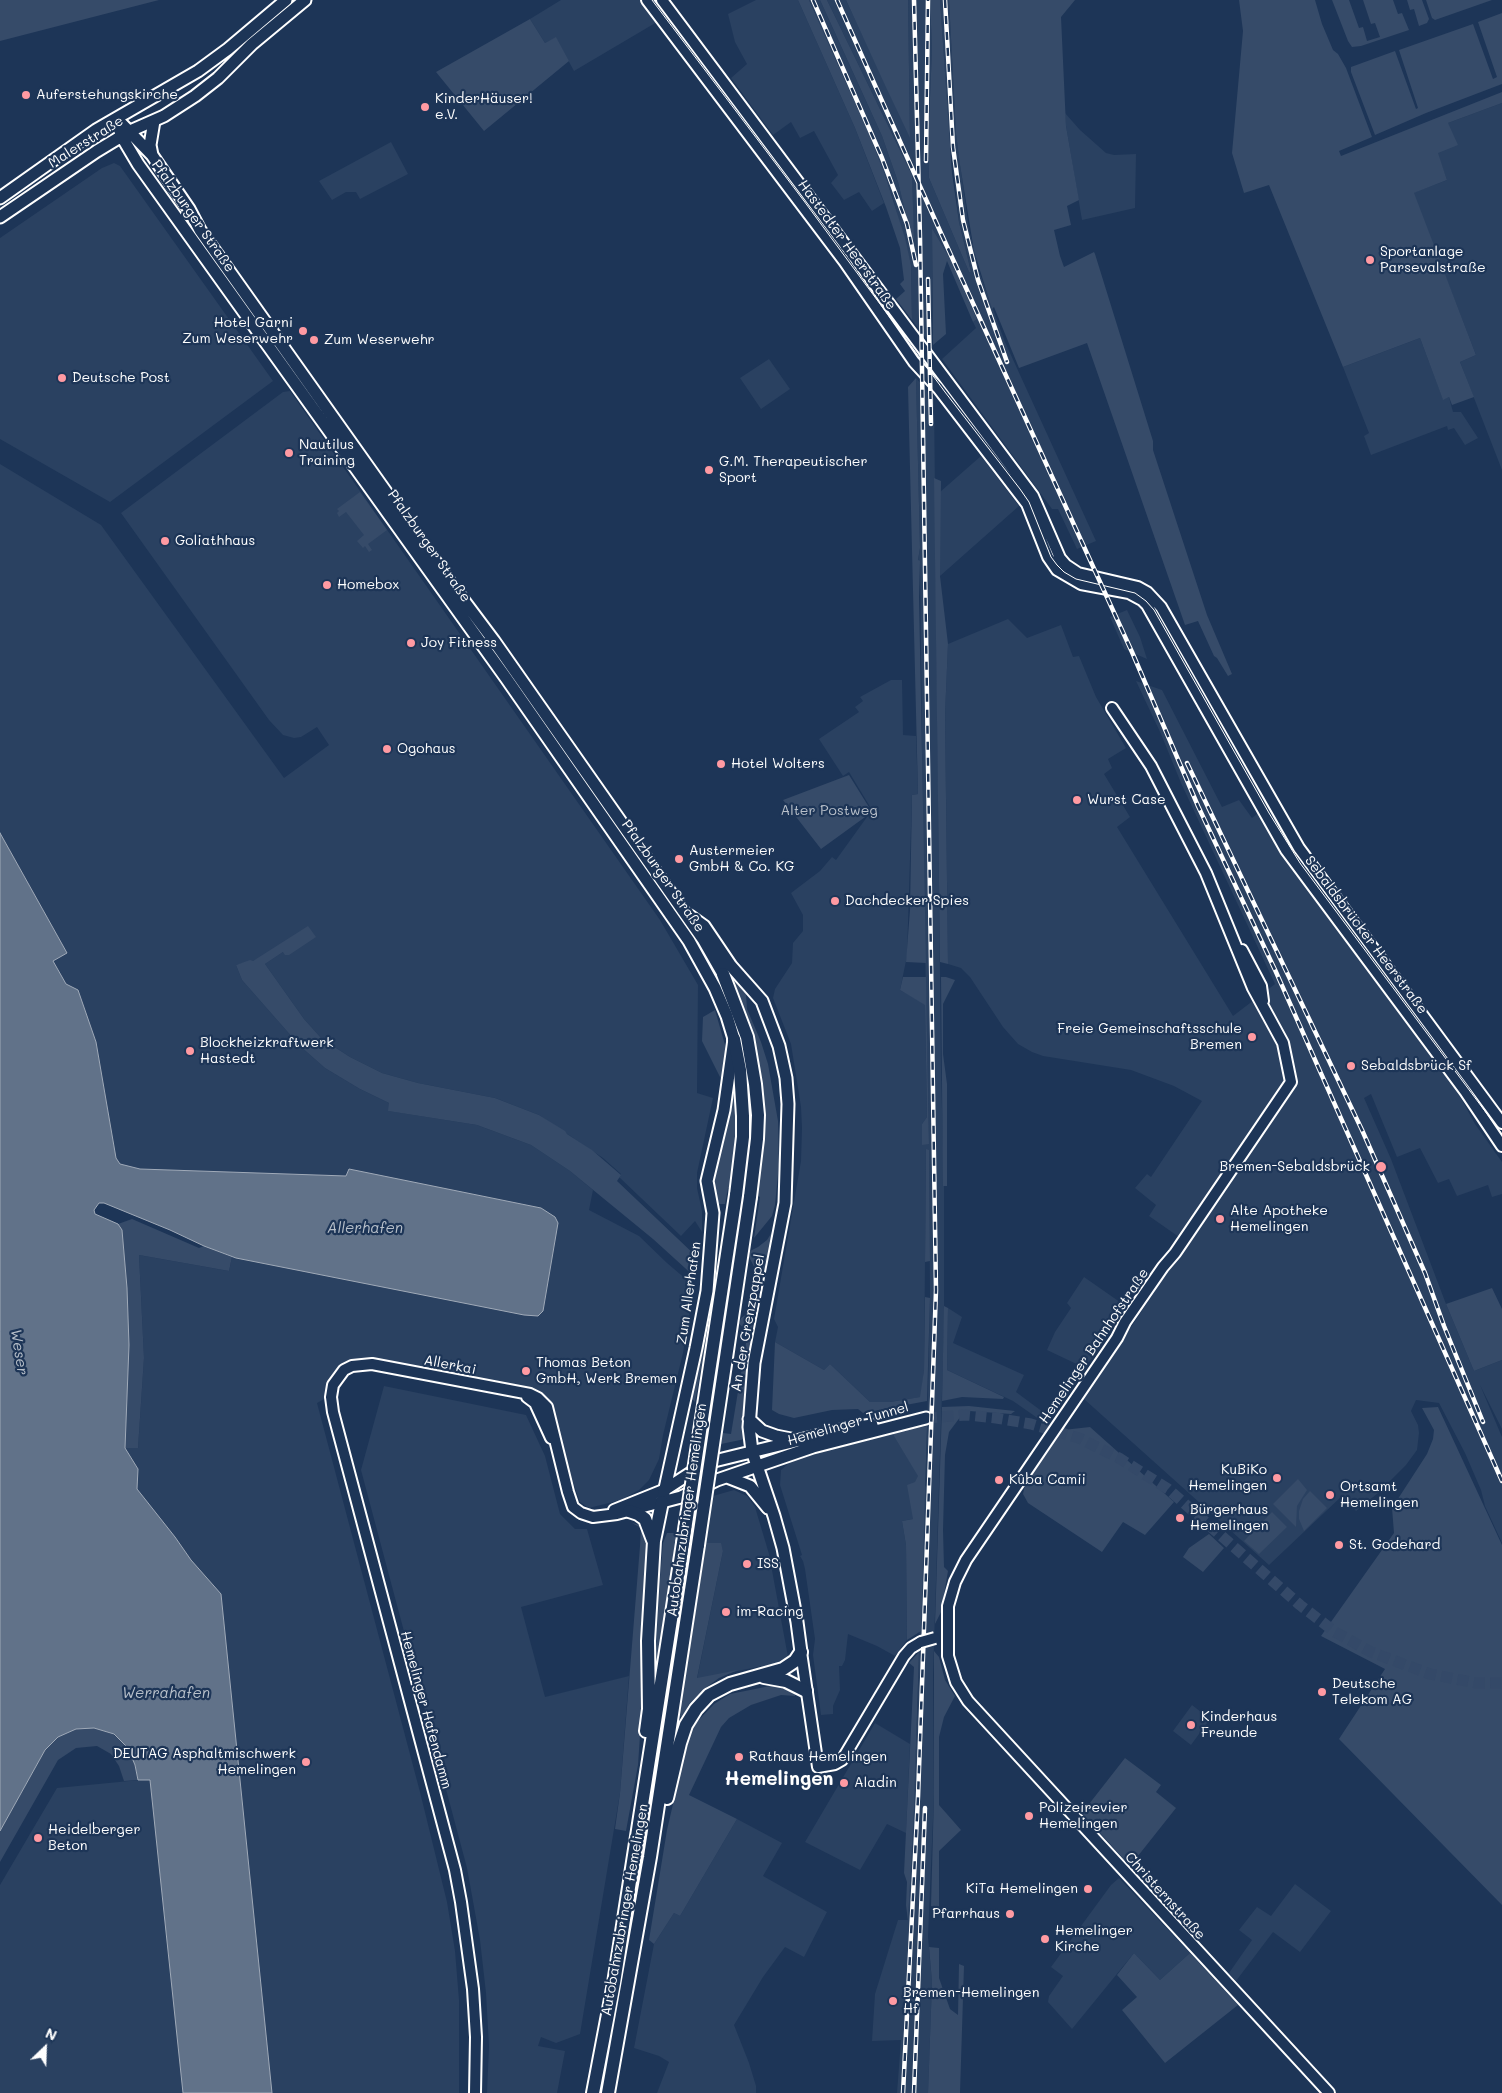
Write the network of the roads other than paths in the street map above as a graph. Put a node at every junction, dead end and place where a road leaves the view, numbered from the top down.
1 (286, 0) edge
2 (305, 0) edge
3 (647, 0) edge
4 (662, 0) edge
5 (116, 119) junction
6 (154, 121) junction
7 (126, 134) junction
8 (152, 155) junction
9 (0, 198) edge
10 (0, 217) edge
11 (897, 338) junction
12 (916, 338) junction
13 (1033, 496) joint
14 (1027, 504) joint
15 (1112, 708) dead end
16 (682, 910) junction
17 (703, 939) joint
18 (724, 974) joint
19 (762, 1001) joint
20 (734, 1039) junction
21 (1502, 1123) edge
22 (1502, 1146) edge
23 (372, 1364) joint
24 (749, 1419) junction
25 (796, 1440) junction
26 (752, 1451) junction
27 (758, 1467) junction
28 (726, 1477) junction
29 (666, 1489) junction
30 (662, 1502) junction
31 (629, 1511) junction
32 (608, 1514) junction
33 (774, 1516) junction
34 (654, 1541) junction
35 (947, 1637) junction
36 (801, 1652) junction
37 (762, 1677) junction
38 (806, 1691) junction
39 (647, 1780) junction
40 (650, 1858) junction
41 (609, 2092) edge
42 (474, 2093) edge
43 (593, 2093) edge
44 (1329, 2093) edge

1 - 5 main road, Malerstraße
2 - 6 main road, Malerstraße
3 - 11 street, Hastedter Heerstraße
4 - 12 street, Hastedter Heerstraße
5 - 7 main road, Pfalzburger Straße
5 - 9 main road, Malerstraße
6 - 7 main road, Malerstraße
6 - 8 main road, Pfalzburger Straße
7 - 8 main road, Pfalzburger Straße
7 - 10 main road, Malerstraße
7 - 20 main road, Pfalzburger Straße
8 - 16 main road, Pfalzburger Straße
11 - 12 street
11 - 14 street, Hastedter Heerstraße
12 - 13 street, Hastedter Heerstraße
13 - 21 street, Sebaldsbrücker Heerstraße
14 - 22 street, Sebaldsbrücker Heerstraße
15 - 35 street, Hemelinger Bahnhofstraße
16 - 17 main road, Pfalzburger Straße
16 - 19 main road, Pfalzburger Straße
17 - 18 main road, Autobahnzubringer Hemelingen
18 - 40 highway, Autobahnzubringer Hemelingen, bridge
19 - 24 main road, An der Grenzpappel
20 - 29 main road, Zum Allerhafen
20 - 39 highway, Autobahnzubringer Hemelingen, bridge
23 - 32 street, Allerkai
23 - 42 street, Hemelinger Hafendamm
24 - 25 main road
24 - 26 main road, An der Grenzpappel
25 - 26 main road, Hemelinger Tunnel
25 - 27 main road, Hemelinger Tunnel
26 - 27 main road, An der Grenzpappel
26 - 29 main road, Hemelinger Tunnel
27 - 28 main road, Hemelinger Tunnel
27 - 33 main road, An der Grenzpappel
28 - 30 main road, Hemelinger Tunnel
28 - 33 main road
29 - 30 main road, Autobahnzubringer Hemelingen
29 - 32 street
30 - 31 street
30 - 34 highway
31 - 32 street
31 - 34 highway
33 - 36 main road, An der Grenzpappel
34 - 39 highway
35 - 38 street, An der Grenzpappel, bridge
35 - 44 street, Christernstraße
36 - 37 highway
36 - 38 street, An der Grenzpappel
37 - 38 highway
37 - 40 highway
39 - 43 highway, Autobahnzubringer Hemelingen
40 - 41 highway, Autobahnzubringer Hemelingen

